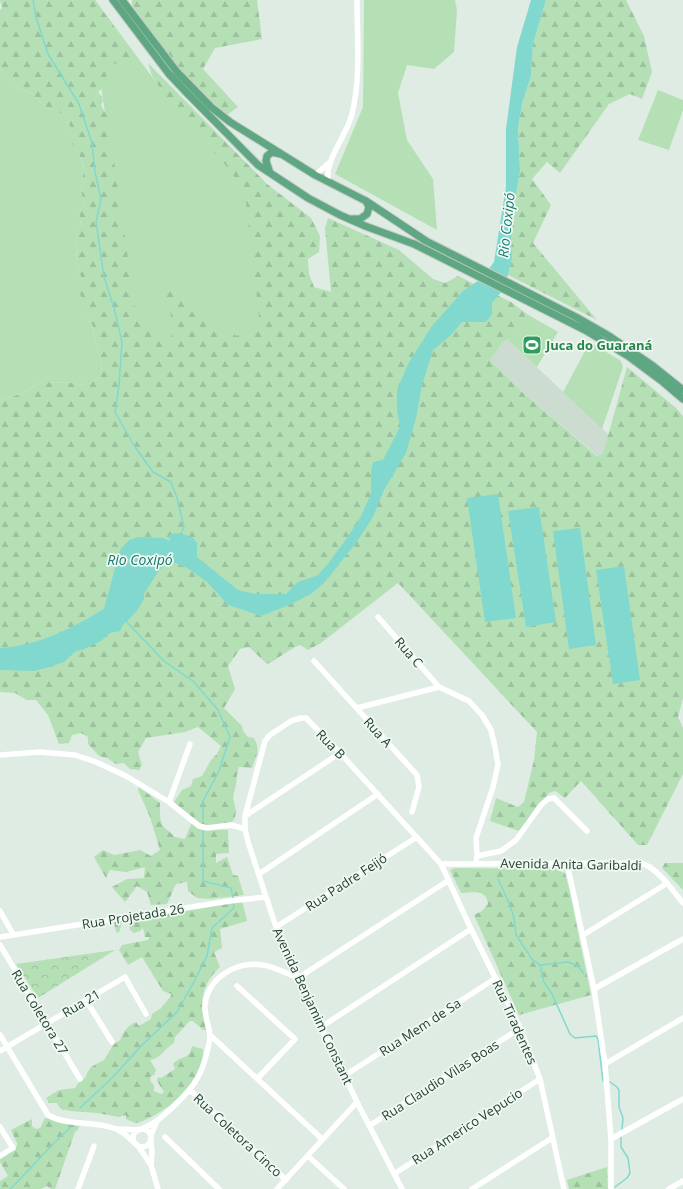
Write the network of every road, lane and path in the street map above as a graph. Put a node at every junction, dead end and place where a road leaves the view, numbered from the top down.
1 (113, 0) edge
2 (122, 0) edge
3 (357, 0) edge
4 (284, 156) junction
5 (330, 162) junction
6 (270, 173) junction
7 (315, 175) junction
8 (328, 182) junction
9 (366, 201) junction
10 (350, 220) junction
11 (459, 262) junction
12 (683, 390) edge
13 (683, 399) edge
14 (378, 617) dead end
15 (314, 661) dead end
16 (439, 687) junction
17 (357, 708) junction
18 (190, 744) dead end
19 (340, 753) junction
20 (0, 755) edge
21 (378, 794) junction
22 (169, 802) junction
23 (412, 812) dead end
24 (245, 816) junction
25 (245, 829) junction
26 (587, 831) dead end
27 (417, 837) junction
28 (477, 856) junction
29 (567, 863) junction
30 (441, 864) junction
31 (476, 864) junction
32 (259, 874) junction
33 (449, 880) junction
34 (666, 884) junction
35 (266, 897) junction
36 (683, 903) edge
37 (0, 911) edge
38 (276, 927) junction
39 (471, 929) junction
40 (13, 934) junction
41 (583, 935) junction
42 (0, 936) edge
43 (683, 939) edge
44 (0, 946) edge
45 (298, 978) junction
46 (496, 978) junction
47 (236, 986) dead end
48 (594, 989) junction
49 (86, 1000) junction
50 (146, 1014) dead end
51 (683, 1018) edge
52 (47, 1024) junction
53 (321, 1027) junction
54 (511, 1034) dead end
55 (0, 1035) edge
56 (210, 1035) junction
57 (112, 1042) dead end
58 (7, 1047) junction
59 (0, 1051) edge
60 (605, 1064) junction
61 (344, 1076) junction
62 (258, 1078) junction
63 (80, 1079) dead end
64 (540, 1079) junction
65 (190, 1090) junction
66 (683, 1099) edge
67 (357, 1102) junction
68 (157, 1121) junction
69 (369, 1126) junction
70 (0, 1127) edge
71 (118, 1129) junction
72 (140, 1130) junction
73 (165, 1137) dead end
74 (151, 1138) junction
75 (552, 1138) junction
76 (322, 1139) junction
77 (611, 1139) junction
78 (137, 1145) junction
79 (94, 1146) dead end
80 (0, 1156) edge
81 (308, 1156) junction
82 (151, 1165) junction
83 (394, 1174) junction
84 (286, 1180) junction
85 (683, 1181) edge
86 (78, 1189) edge
87 (158, 1189) edge
88 (219, 1189) edge
89 (277, 1189) edge
90 (344, 1189) edge
91 (402, 1189) edge
92 (472, 1189) edge
93 (564, 1189) edge
94 (611, 1189) edge
95 (669, 1189) edge

1 - 6 main road
2 - 4 main road
3 - 5 street
4 - 6 main road
4 - 7 main road
5 - 7 street
5 - 8 street
6 - 10 main road
7 - 8 main road
8 - 9 main road
9 - 10 main road
9 - 11 main road
10 - 11 main road
11 - 12 main road
11 - 13 main road
14 - 16 street, Rua C
15 - 17 street, Rua A
16 - 17 street
16 - 28 street
17 - 23 street, Rua A
18 - 22 street
19 - 21 street, Rua B
19 - 24 street
19 - 24 street, Rua B
20 - 22 street
21 - 27 street, Rua B
21 - 32 street
22 - 25 street
24 - 25 street, Avenida Benjamim Constant
25 - 32 street, Avenida Benjamim Constant
26 - 28 street
27 - 30 street, Rua B
27 - 38 street, Rua Padre Feijó
28 - 31 street
29 - 31 street, Avenida Anita Garibaldi
29 - 34 street, Avenida Anita Garibaldi
29 - 41 street
30 - 31 street, Avenida Anita Garibaldi
30 - 33 street, Rua Tiradentes
32 - 35 street, Avenida Benjamim Constant
33 - 39 street, Rua Tiradentes
33 - 45 street
34 - 36 street, Avenida Anita Garibaldi
34 - 41 street
35 - 38 street, Avenida Benjamim Constant
35 - 40 street, Rua Projetada 26
37 - 40 street
38 - 45 street, Avenida Benjamim Constant
39 - 46 street, Rua Tiradentes
39 - 53 street
40 - 42 street, Rua Projetada 26
41 - 48 street
43 - 48 street
44 - 52 street, Rua Coletora 27
45 - 53 street, Avenida Benjamim Constant
45 - 56 street
46 - 61 street, Rua Mem de Sa
46 - 64 street, Rua Tiradentes
47 - 62 street
48 - 60 street
49 - 50 street, Rua 21
49 - 52 street, Rua 21
49 - 57 street
51 - 60 street
52 - 58 street, Rua 21
52 - 63 street, Rua Coletora 27
53 - 61 street, Avenida Benjamim Constant
54 - 69 street, Rua Claudio Vilas Boas
55 - 58 street
56 - 62 street
56 - 65 street
58 - 59 street, Rua 21
58 - 71 street
60 - 77 street
61 - 67 street, Avenida Benjamim Constant
62 - 76 street
64 - 75 street, Rua Tiradentes
64 - 83 street, Rua Americo Vepucio
65 - 68 street
65 - 84 street, Rua Coletora Cinco
66 - 77 street
67 - 69 street, Avenida Benjamim Constant
67 - 76 street
68 - 72 street
68 - 74 street
69 - 83 street, Avenida Benjamim Constant
70 - 80 street
71 - 72 street
71 - 78 street
72 - 74 street
72 - 78 street
73 - 88 street
74 - 78 street
74 - 82 street
75 - 92 street
75 - 93 street, Rua Tiradentes
76 - 81 street
77 - 94 street
78 - 82 street
79 - 86 street
81 - 84 street
81 - 90 street
82 - 87 street
83 - 91 street, Avenida Benjamim Constant
84 - 89 street
85 - 95 street

